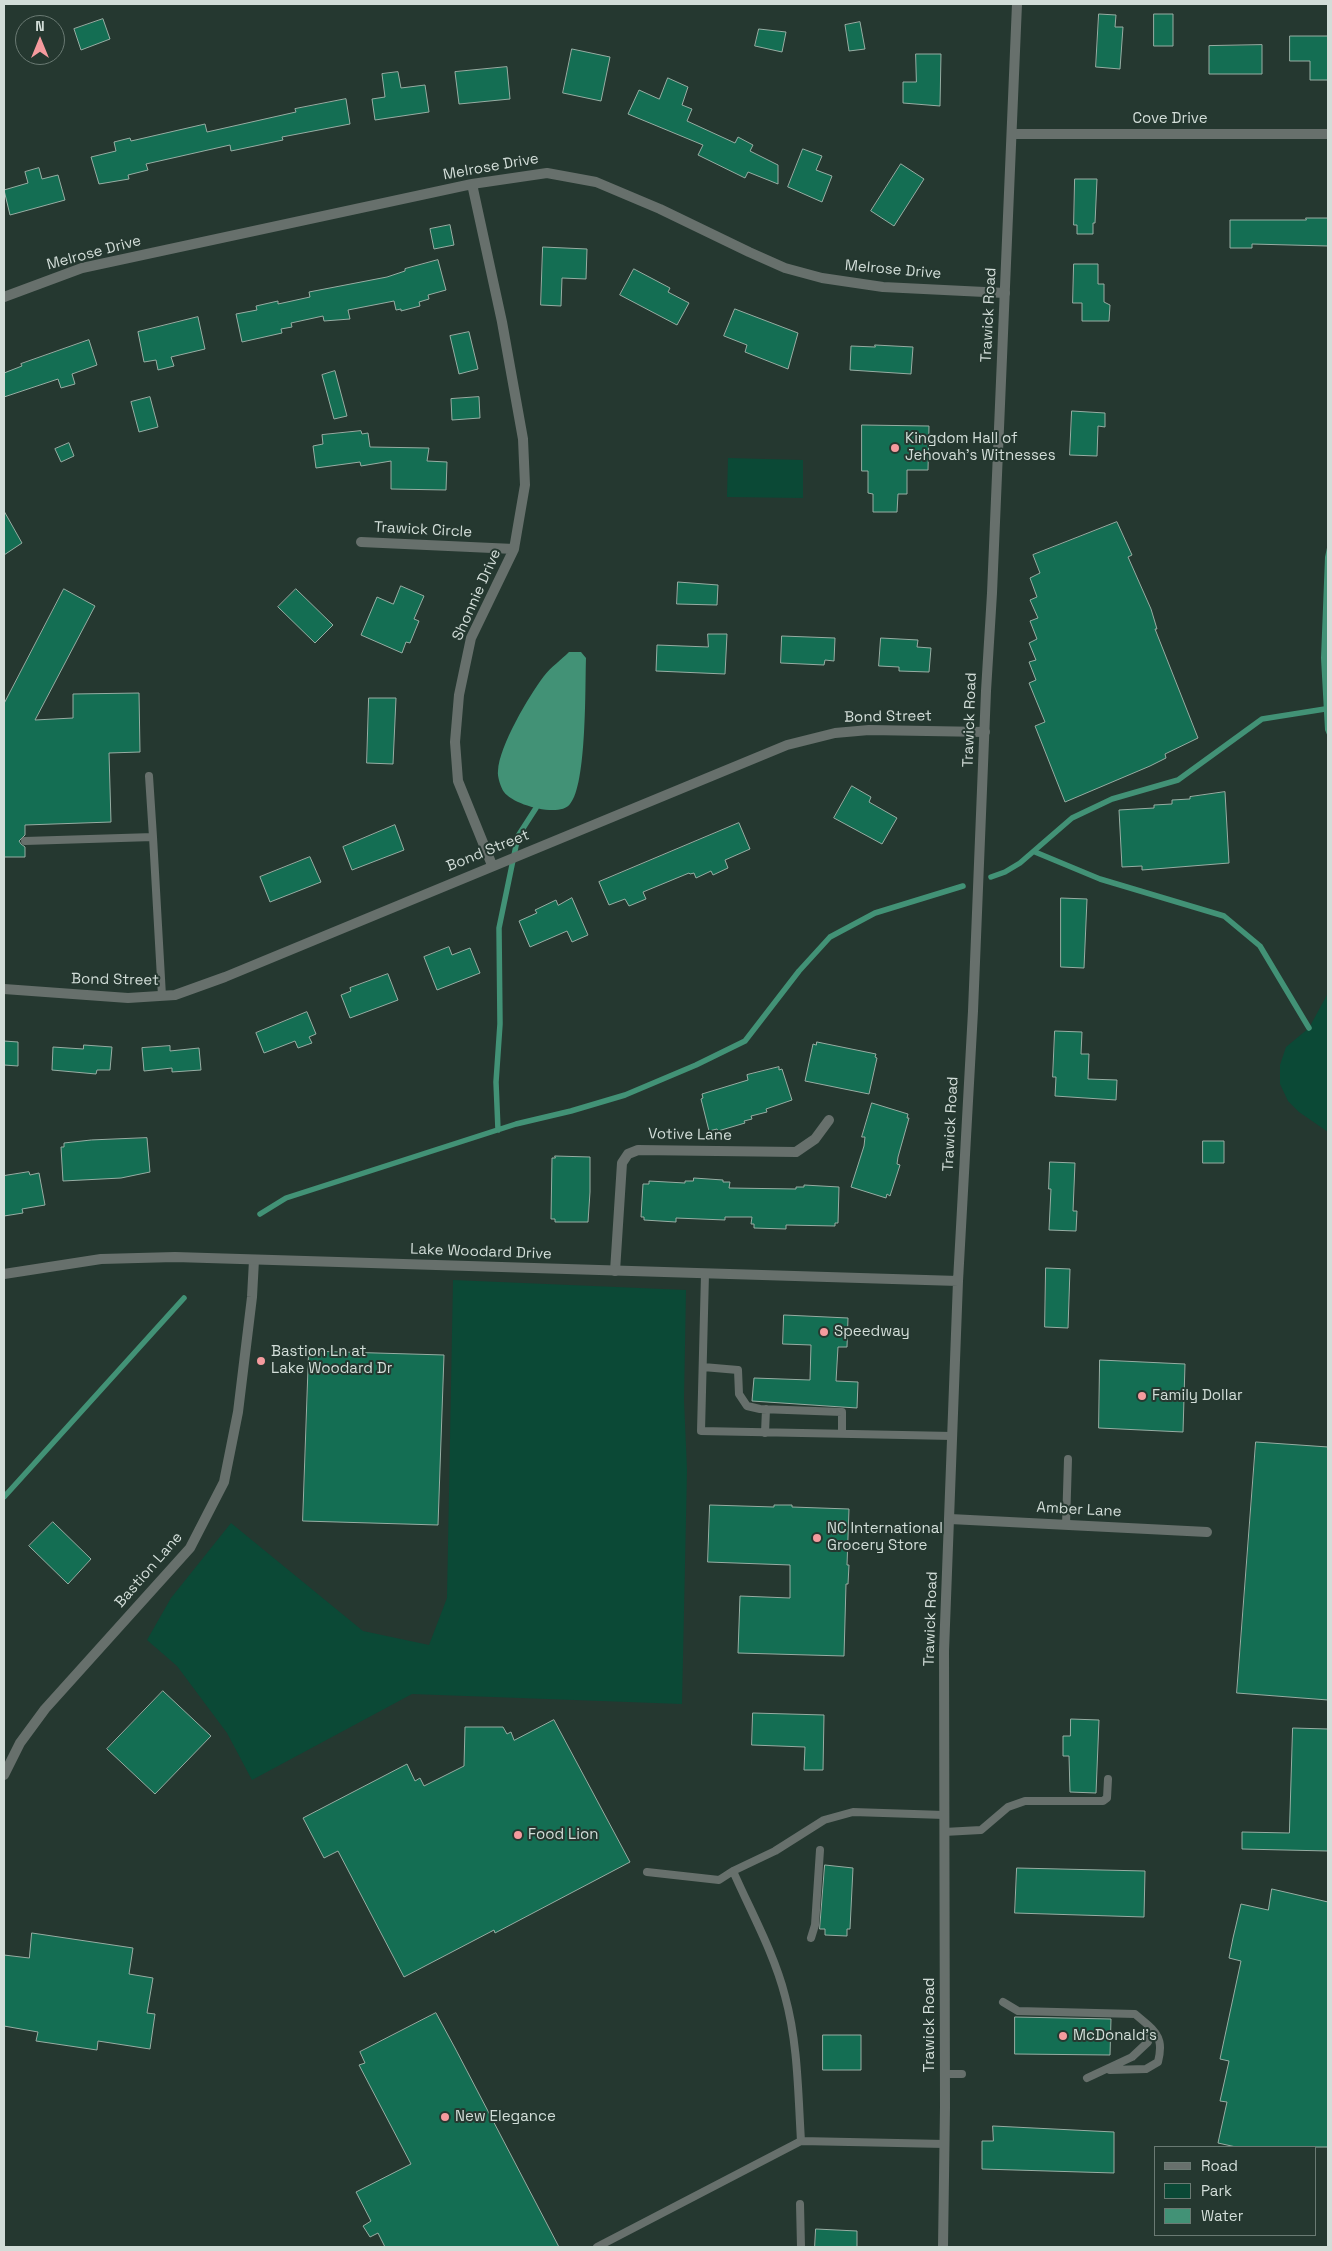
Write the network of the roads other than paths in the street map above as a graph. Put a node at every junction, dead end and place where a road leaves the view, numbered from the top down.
1 (1017, 4) edge
2 (1012, 134) junction
3 (1328, 134) edge
4 (472, 184) junction
5 (1005, 293) junction
6 (4, 297) edge
7 (361, 542) dead end
8 (514, 549) junction
9 (985, 732) junction
10 (150, 776) dead end
11 (153, 837) junction
12 (25, 841) dead end
13 (492, 865) junction
14 (4, 989) edge
15 (162, 996) junction
16 (829, 1120) dead end
17 (254, 1260) junction
18 (615, 1271) junction
19 (4, 1274) edge
20 (705, 1274) junction
21 (958, 1281) junction
22 (703, 1367) junction
23 (766, 1409) junction
24 (765, 1432) junction
25 (842, 1434) junction
26 (953, 1436) junction
27 (1068, 1459) dead end
28 (950, 1519) junction
29 (1066, 1525) junction
30 (1207, 1532) dead end
31 (4, 1775) edge
32 (1108, 1779) dead end
33 (944, 1815) junction
34 (944, 1832) junction
35 (820, 1850) dead end
36 (733, 1871) junction
37 (647, 1872) dead end
38 (811, 1938) dead end
39 (1003, 2002) dead end
40 (1148, 2024) junction
41 (1106, 2070) junction
42 (945, 2074) junction
43 (962, 2074) dead end
44 (1087, 2078) dead end
45 (801, 2141) junction
46 (945, 2144) junction
47 (800, 2204) dead end
48 (597, 2247) edge
49 (802, 2247) edge
50 (943, 2247) edge

1 - 2 street, Trawick Road
2 - 3 street, Cove Drive
2 - 5 street, Trawick Road
4 - 5 street, Melrose Drive
4 - 6 street, Melrose Drive
4 - 8 street, Shonnie Drive
5 - 9 street, Trawick Road
7 - 8 street, Trawick Circle
8 - 13 street, Shonnie Drive
9 - 13 street, Bond Street
9 - 21 street, Trawick Road
10 - 11 lane
11 - 12 lane
11 - 15 lane
13 - 15 street, Bond Street
14 - 15 street, Bond Street
16 - 18 street, Votive Lane
17 - 18 street, Lake Woodard Drive
17 - 19 street, Lake Woodard Drive
17 - 31 street, Bastion Lane
18 - 20 street, Lake Woodard Drive
20 - 21 street, Lake Woodard Drive
20 - 22 lane
21 - 26 street, Trawick Road
22 - 23 lane
22 - 24 lane
23 - 24 lane
23 - 25 lane
24 - 25 lane
25 - 26 lane
26 - 28 street, Trawick Road
27 - 29 lane
28 - 29 street, Amber Lane
28 - 33 street, Trawick Road
29 - 30 street, Amber Lane
32 - 34 lane
33 - 34 street, Trawick Road
33 - 36 lane
34 - 42 street, Trawick Road
35 - 38 lane
36 - 37 lane
36 - 45 lane
39 - 40 lane
40 - 41 lane
40 - 41 lane
41 - 44 lane
42 - 43 lane
42 - 46 street, Trawick Road
45 - 46 lane
45 - 48 lane
46 - 50 street, Trawick Road
47 - 49 lane

